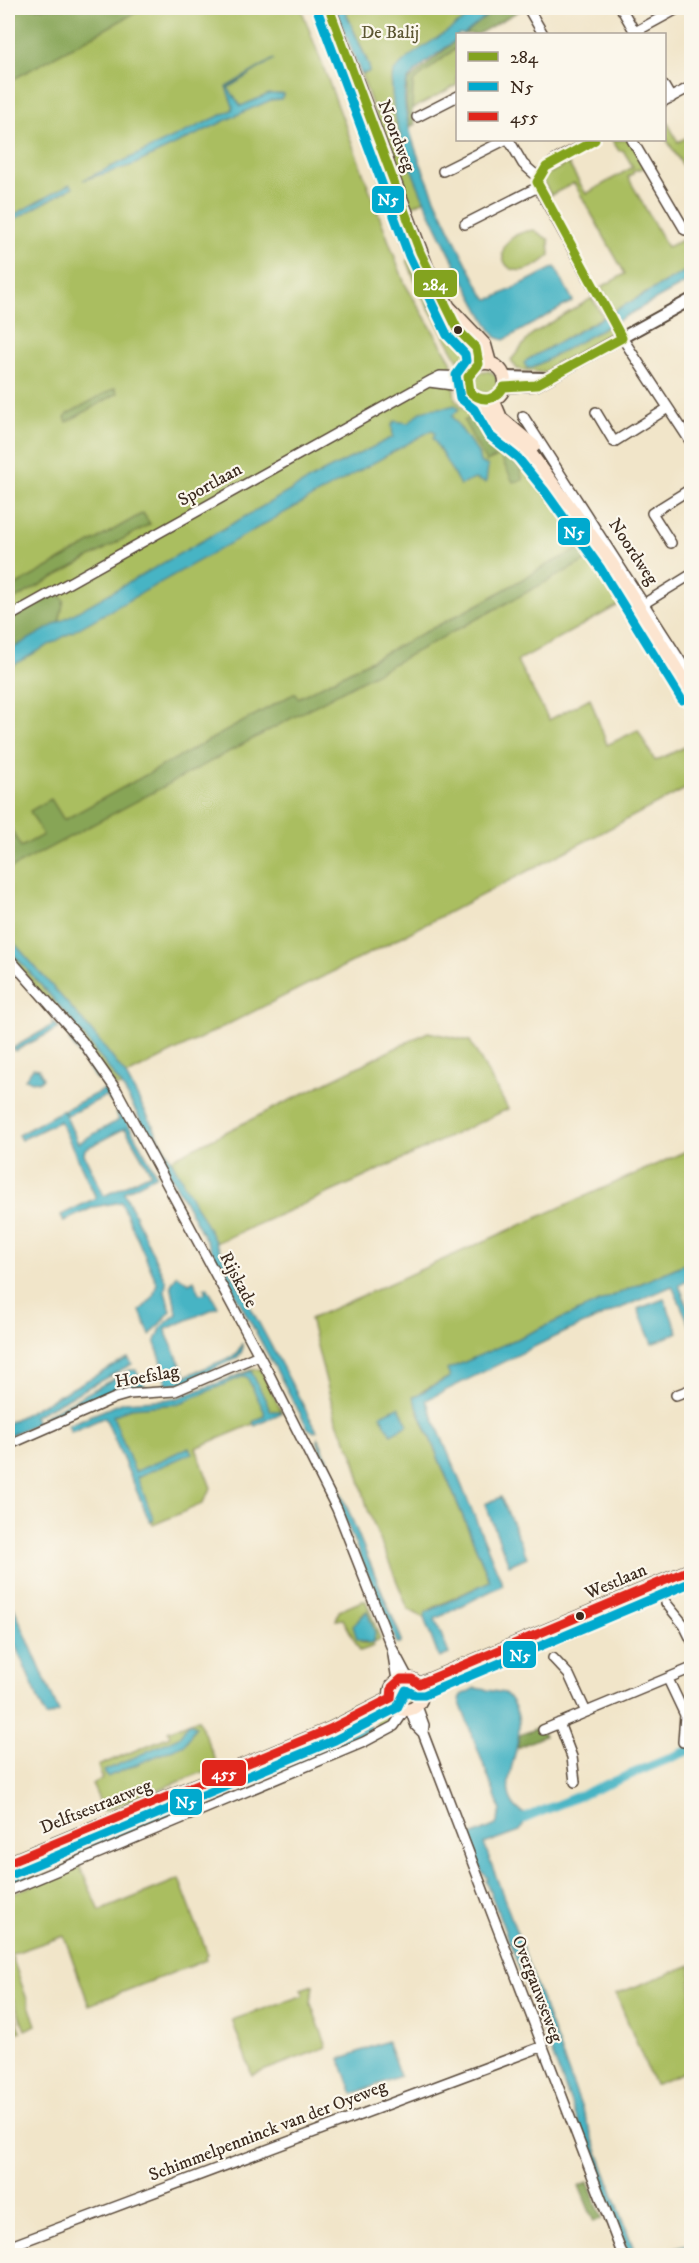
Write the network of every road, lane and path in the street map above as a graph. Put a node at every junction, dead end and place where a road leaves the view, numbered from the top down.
1 (329, 8) edge
2 (528, 8) edge
3 (621, 8) edge
4 (679, 8) edge
5 (542, 33) edge
6 (636, 33) edge
7 (692, 86) edge
8 (456, 97) edge
9 (668, 99) edge
10 (417, 117) dead end
11 (505, 141) edge
12 (508, 141) edge
13 (592, 141) edge
14 (633, 141) edge
15 (443, 171) dead end
16 (538, 177) junction
17 (538, 187) junction
18 (465, 224) dead end
19 (685, 230) dead end
20 (691, 299) edge
21 (619, 334) junction
22 (484, 364) junction
23 (468, 382) junction
24 (504, 382) junction
25 (488, 400) junction
26 (668, 408) junction
27 (596, 412) dead end
28 (523, 416) dead end
29 (692, 444) edge
30 (692, 488) edge
31 (671, 543) dead end
32 (692, 574) edge
33 (645, 603) junction
34 (8, 617) edge
35 (692, 680) edge
36 (692, 694) edge
37 (8, 957) edge
38 (259, 1355) junction
39 (692, 1389) edge
40 (676, 1395) dead end
41 (8, 1445) edge
42 (692, 1569) edge
43 (666, 1603) dead end
44 (692, 1641) edge
45 (553, 1658) dead end
46 (692, 1668) edge
47 (668, 1678) junction
48 (402, 1679) junction
49 (421, 1688) junction
50 (404, 1706) junction
51 (586, 1712) junction
52 (559, 1723) junction
53 (543, 1730) dead end
54 (682, 1742) dead end
55 (575, 1782) dead end
56 (8, 1863) edge
57 (8, 1891) edge
58 (541, 2047) junction
59 (8, 2247) edge
60 (623, 2256) edge

1 - 22 main road, Noordweg
2 - 5 street
3 - 6 street
4 - 6 street
7 - 9 street
8 - 10 street
11 - 15 street
12 - 16 street
13 - 16 street
14 - 19 street
16 - 17 street
17 - 18 street
17 - 21 street
20 - 21 street
21 - 24 street
21 - 26 street
22 - 23 main road
22 - 24 main road
23 - 25 main road
23 - 34 street, Sportlaan
24 - 25 main road
25 - 36 main road, Noordweg
26 - 27 street
26 - 29 street
28 - 33 street, Noordweg
30 - 31 street
32 - 33 street
33 - 35 street, Noordweg
37 - 38 street, Rijskade
38 - 41 street, Hoefslag
38 - 48 street, Rijskade
39 - 40 street
42 - 49 main road, Westlaan
43 - 44 street
45 - 51 street
46 - 47 street
47 - 51 street
47 - 54 street
48 - 49 main road
48 - 50 main road
49 - 50 main road
50 - 56 main road, Delftsestraatweg
50 - 57 street
50 - 58 street, Overgauwseweg
51 - 52 street
52 - 53 street
52 - 55 street
58 - 59 street, Schimmelpenninck van der Oyeweg
58 - 60 street, Overgauwseweg

